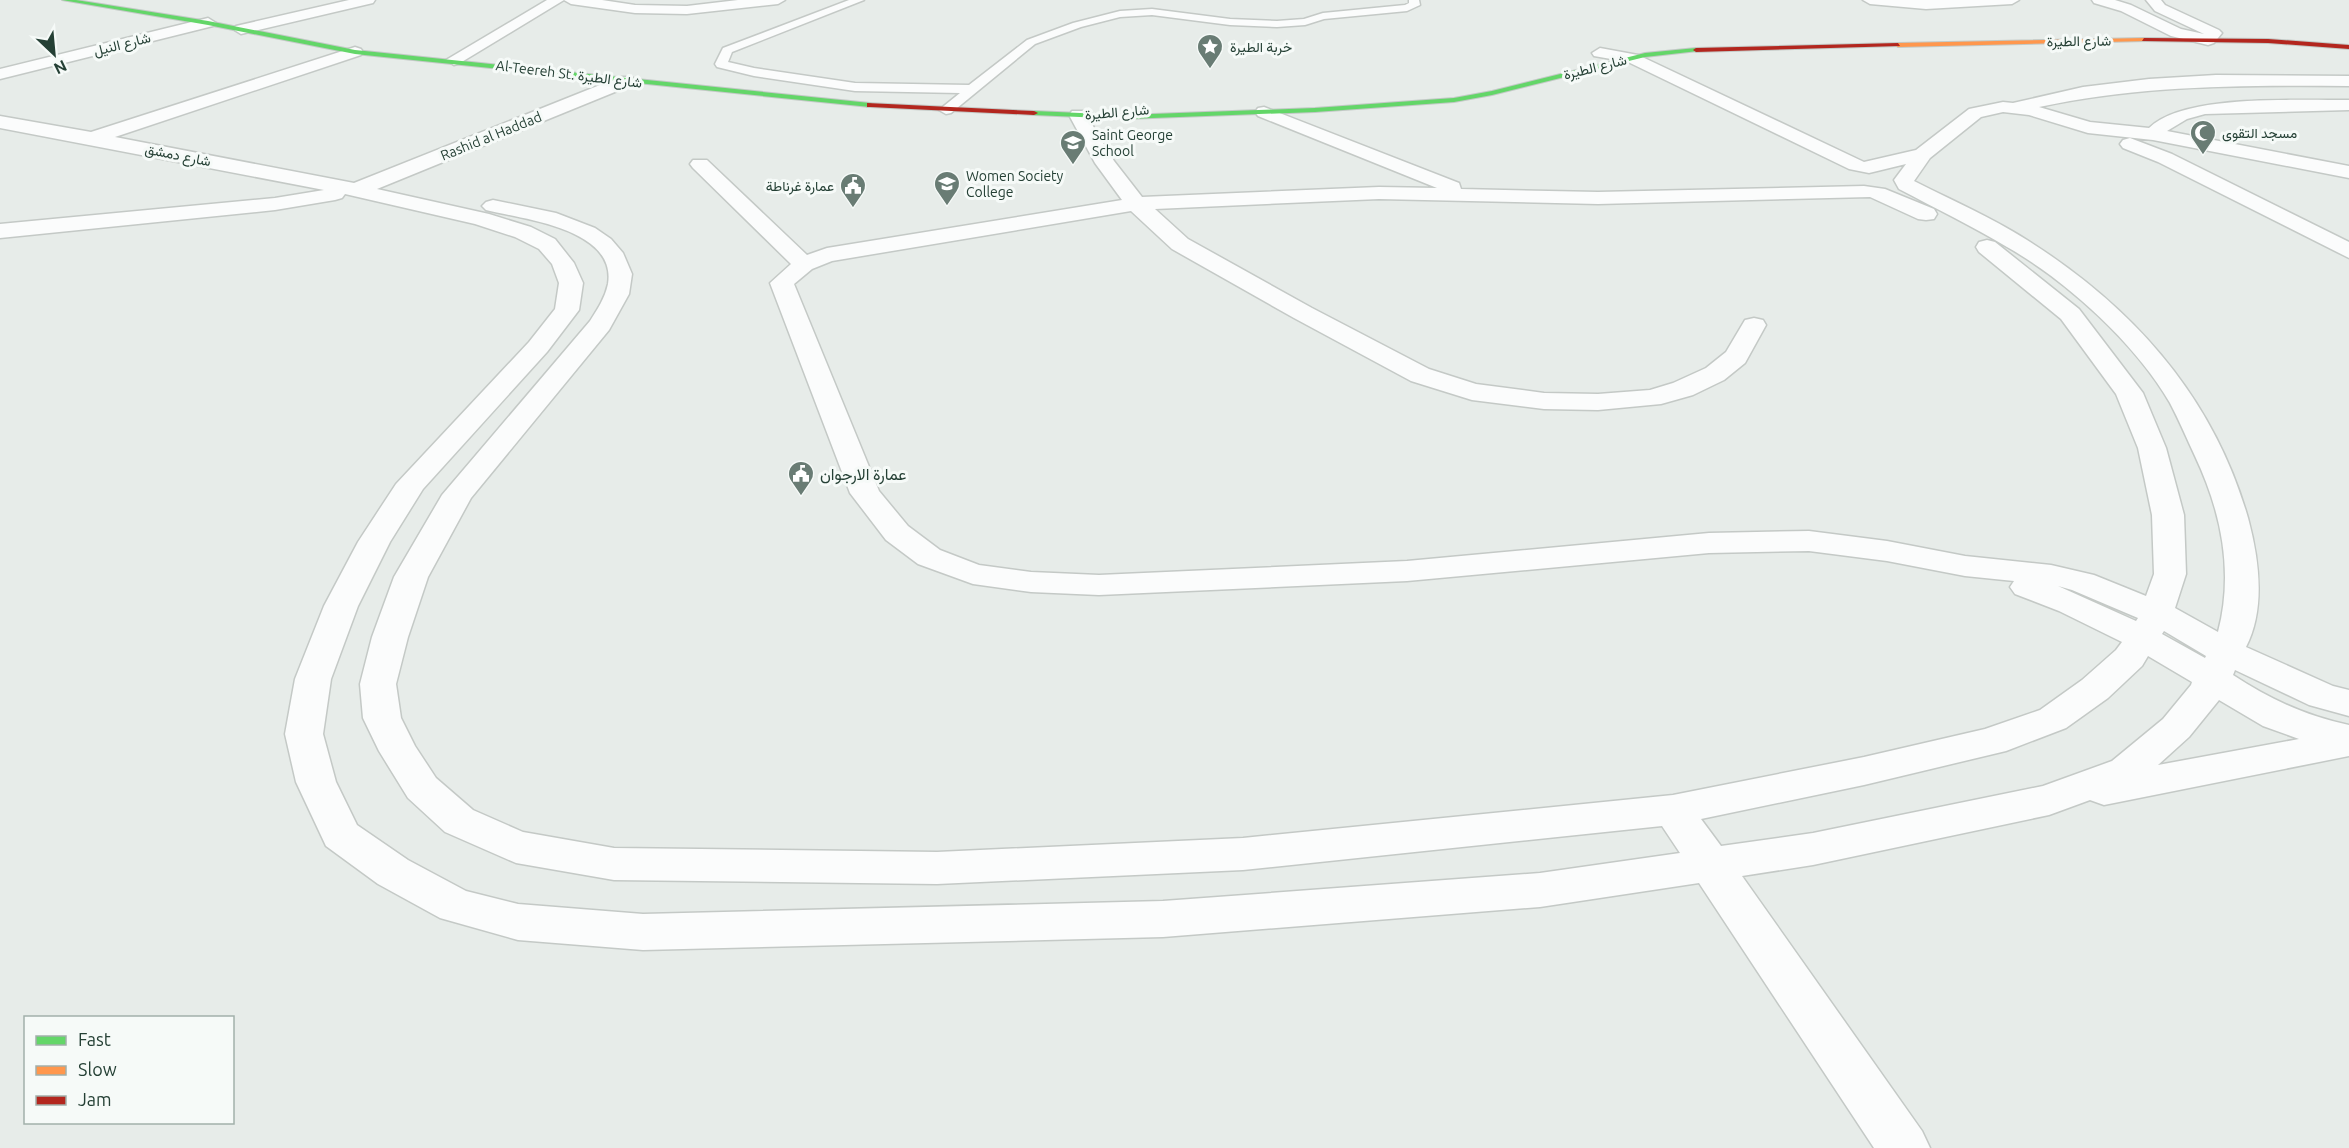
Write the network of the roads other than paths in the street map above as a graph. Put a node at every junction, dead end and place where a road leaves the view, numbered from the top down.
1 (65, 0) edge
2 (368, 0) edge
3 (557, 0) edge
4 (571, 0) edge
5 (778, 0) edge
6 (859, 0) edge
7 (1414, 0) edge
8 (1870, 0) edge
9 (2012, 0) edge
10 (2179, 0) edge
11 (2083, 1) edge
12 (2106, 2) edge
13 (2154, 2) edge
14 (208, 23) junction
15 (241, 29) junction
16 (2176, 33) junction
17 (2211, 37) junction
18 (2349, 40) edge
19 (2349, 47) edge
20 (355, 52) junction
21 (1606, 58) junction
22 (1632, 58) junction
23 (454, 60) junction
24 (0, 74) edge
25 (1568, 74) junction
26 (1639, 79) junction
27 (626, 81) junction
28 (2349, 81) edge
29 (971, 89) junction
30 (2349, 105) edge
31 (2011, 107) junction
32 (946, 110) junction
33 (1264, 112) junction
34 (1078, 115) junction
35 (0, 122) edge
36 (2088, 127) junction
37 (2153, 134) junction
38 (93, 138) junction
39 (1923, 154) junction
40 (700, 164) dead end
41 (1818, 169) junction
42 (2349, 172) edge
43 (1879, 180) junction
44 (356, 190) junction
45 (1472, 195) junction
46 (1764, 195) junction
47 (1136, 204) junction
48 (0, 231) edge
49 (2349, 250) edge
50 (804, 264) junction
51 (1754, 325) dead end
52 (2150, 625) junction
53 (2219, 665) junction
54 (2349, 703) edge
55 (2349, 740) edge
56 (2049, 801) junction
57 (1673, 810) junction
58 (1710, 865) junction
59 (1904, 1148) edge

1 - 14 main road, Al-Teereh St. شارع الطيرة
2 - 15 street
3 - 23 street
4 - 5 street
6 - 29 lane
7 - 29 lane
8 - 9 street
10 - 13 street
11 - 12 street
12 - 16 street
13 - 17 street
14 - 15 main road, Al-Teereh St. شارع الطيرة
14 - 24 street, شارع النيل
15 - 20 main road, Al-Teereh St. شارع الطيرة
16 - 17 street
16 - 21 main road, شارع الطيرة
17 - 18 main road, شارع الطيرة
17 - 19 main road, شارع الطيرة
17 - 22 main road, شارع الطيرة
20 - 23 main road, Al-Teereh St. شارع الطيرة
20 - 38 street
21 - 22 street
21 - 25 main road, شارع الطيرة
21 - 26 street
21 - 34 main road, شارع الطيرة
22 - 43 street
23 - 27 main road, Al-Teereh St. شارع الطيرة
25 - 26 street
25 - 33 main road, شارع الطيرة
26 - 41 street
27 - 32 main road, Al-Teereh St. شارع الطيرة
27 - 44 street, Rashid al Haddad
28 - 31 street
29 - 32 lane
30 - 37 street
31 - 36 street
31 - 39 street
32 - 34 main road, Al-Teereh St. شارع الطيرة
33 - 34 main road, شارع الطيرة
33 - 45 street
34 - 47 street
35 - 38 street, شارع دمشق
36 - 37 street
36 - 49 street
37 - 42 street
38 - 44 street, شارع دمشق
39 - 43 street
39 - 43 street
40 - 50 street
41 - 43 street
41 - 43 street
41 - 46 street
43 - 46 street
43 - 52 street
43 - 53 street
44 - 48 street
44 - 57 street
44 - 58 street
45 - 46 street
45 - 47 street
47 - 50 street
47 - 51 street
50 - 52 street
52 - 53 street
52 - 57 street
53 - 54 street
53 - 55 street
53 - 56 street
55 - 56 street
56 - 58 street
57 - 58 street
58 - 59 street

